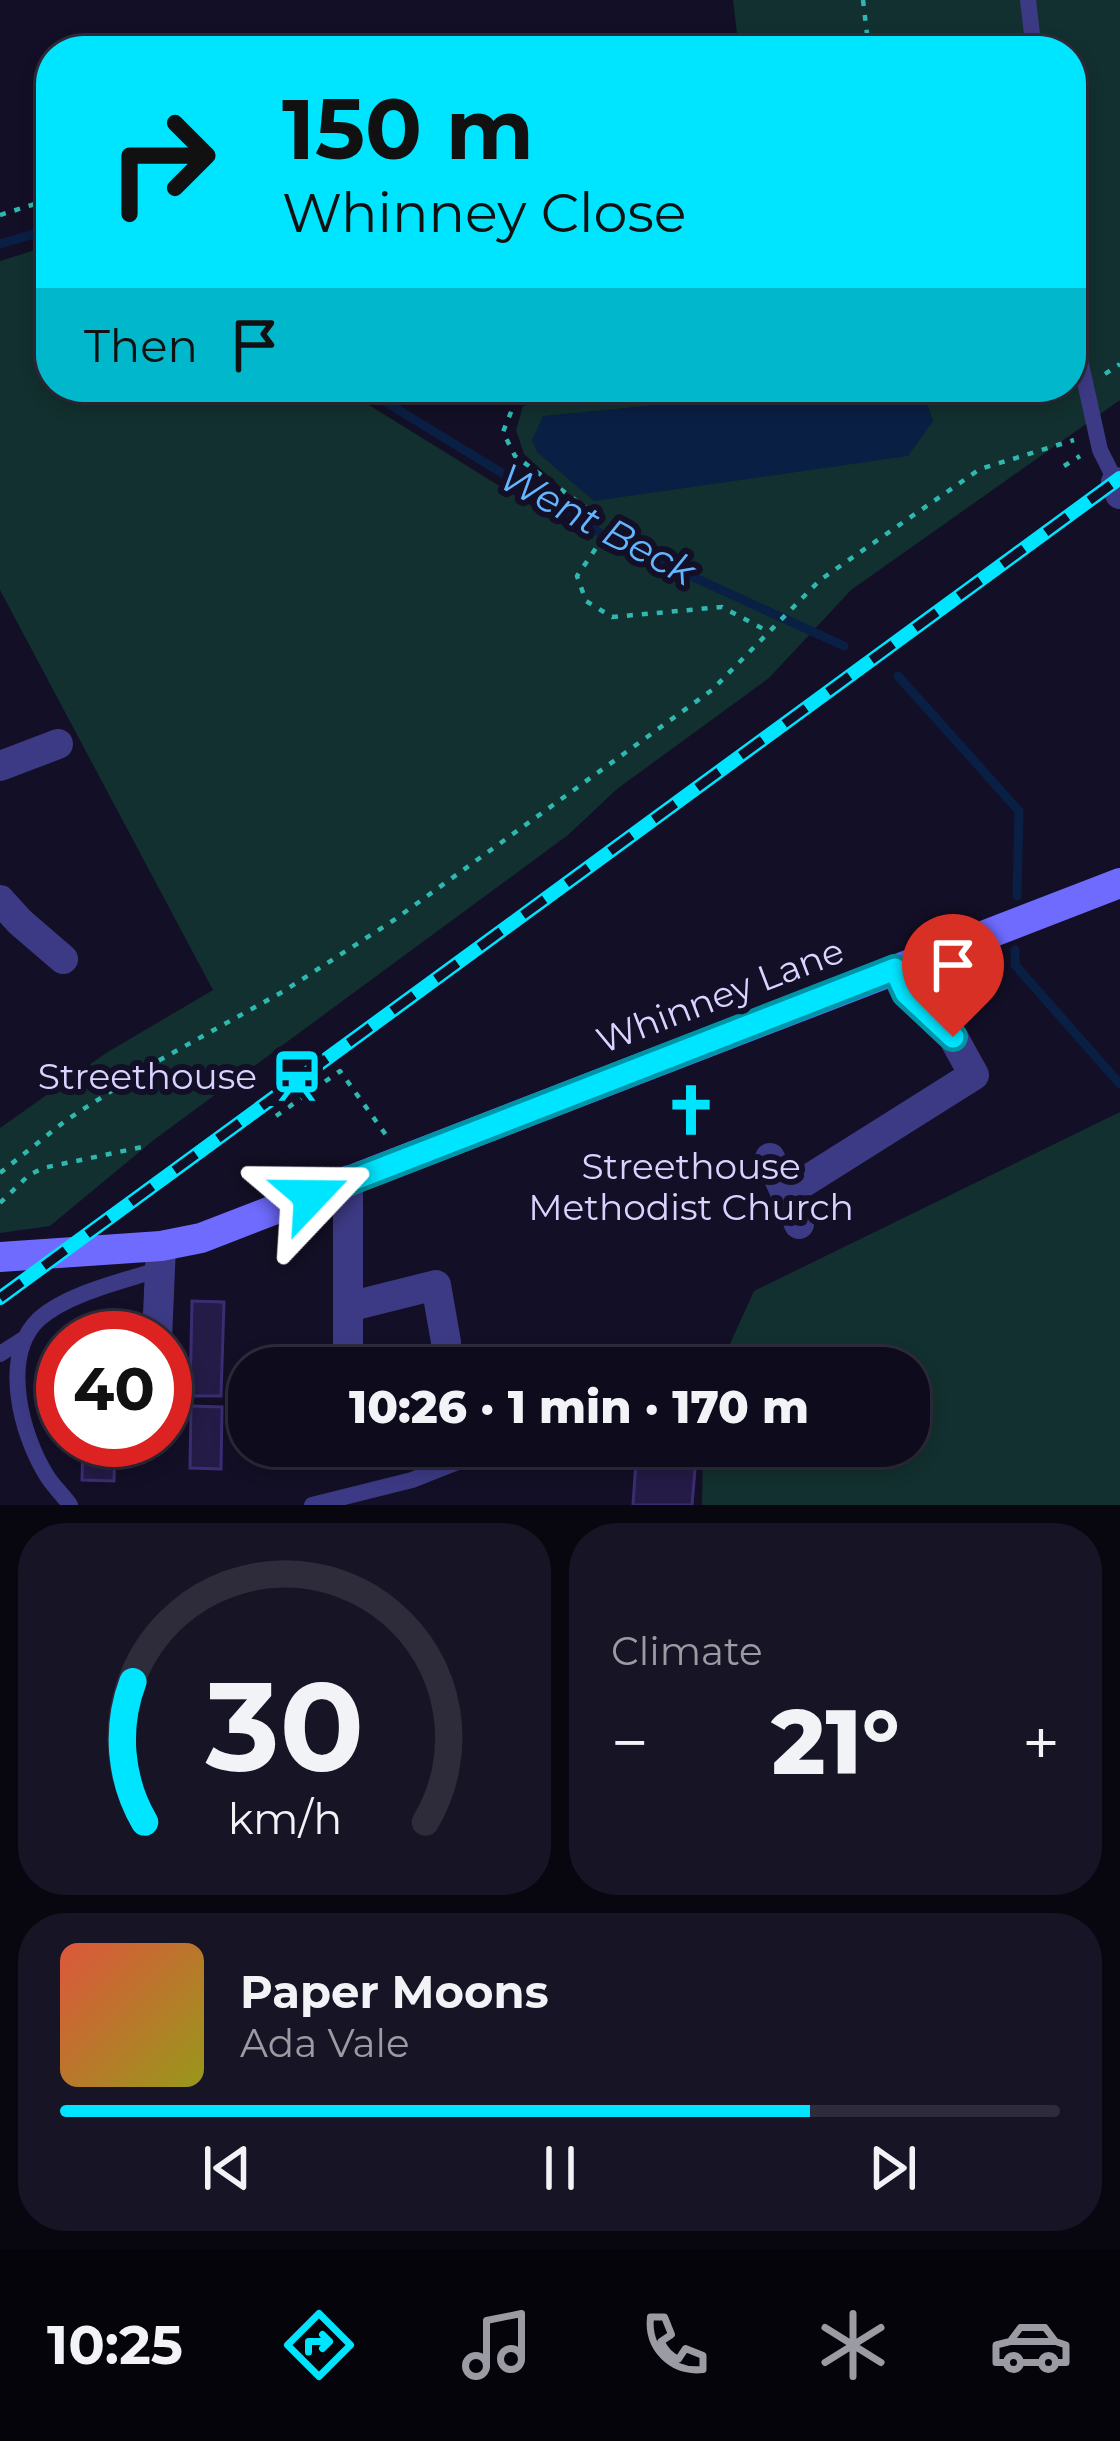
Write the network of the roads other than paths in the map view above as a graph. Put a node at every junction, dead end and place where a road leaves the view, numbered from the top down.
1 (1028, 0) edge
2 (1032, 36) edge
3 (1086, 387) edge
4 (1118, 488) edge
5 (58, 744) dead end
6 (0, 766) edge
7 (1120, 884) edge
8 (7, 921) edge
9 (63, 959) dead end
10 (895, 969) junction
11 (770, 1158) dead end
12 (349, 1180) junction
13 (785, 1194) junction
14 (799, 1224) dead end
15 (0, 1257) edge
16 (161, 1258) junction
17 (348, 1307) junction
18 (158, 1311) edge
19 (22, 1340) junction
20 (446, 1342) dead end
21 (348, 1347) edge
22 (0, 1354) edge
23 (445, 1467) edge
24 (70, 1505) edge
25 (312, 1505) edge

1 - 2 lane
3 - 4 lane
5 - 6 street
7 - 10 street, Whinney Lane
8 - 9 street
10 - 12 street, Whinney Lane
10 - 13 street
11 - 13 street
12 - 16 street, Whinney Lane
12 - 17 street
13 - 14 street
15 - 16 street, Whinney Lane
16 - 18 street
16 - 19 lane
17 - 20 street
17 - 21 street
19 - 22 lane
19 - 24 lane
23 - 25 lane

